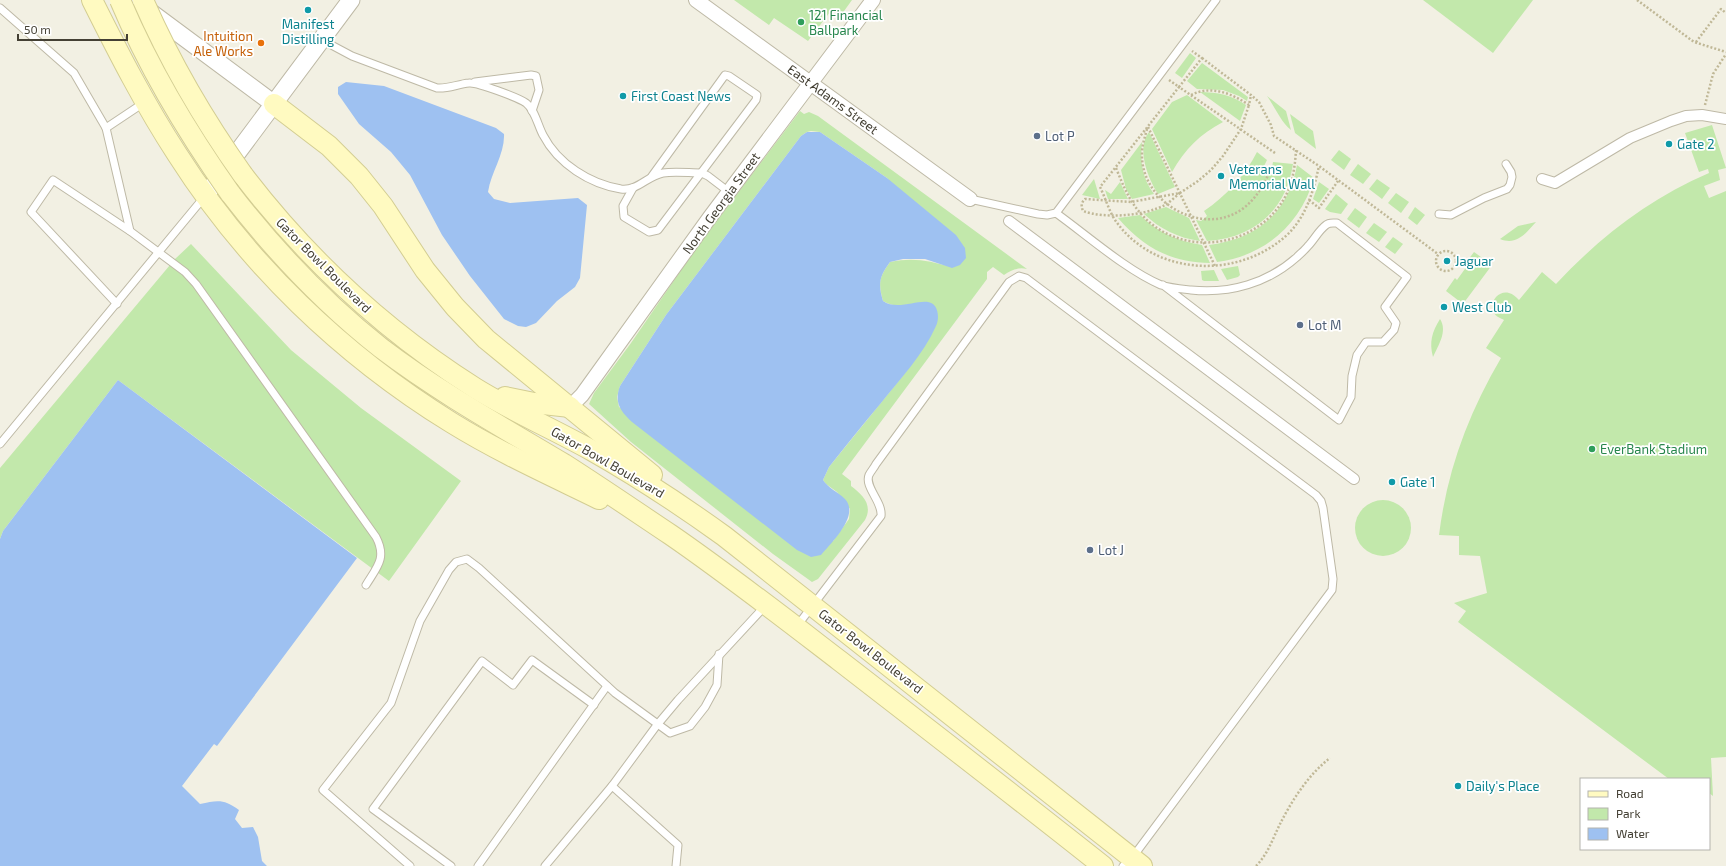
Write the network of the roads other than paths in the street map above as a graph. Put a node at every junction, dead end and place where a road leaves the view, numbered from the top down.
1 (92, 0) edge
2 (120, 0) edge
3 (134, 0) edge
4 (143, 0) edge
5 (351, 0) edge
6 (696, 0) edge
7 (873, 0) edge
8 (1216, 0) edge
9 (0, 8) edge
10 (322, 39) junction
11 (471, 83) junction
12 (811, 83) junction
13 (146, 102) junction
14 (274, 104) junction
15 (532, 111) junction
16 (1726, 119) edge
17 (106, 128) junction
18 (1506, 164) dead end
19 (702, 174) junction
20 (651, 178) junction
21 (1542, 179) dead end
22 (633, 188) junction
23 (729, 192) junction
24 (205, 196) junction
25 (970, 198) joint
26 (1056, 213) junction
27 (1439, 214) dead end
28 (1009, 221) dead end
29 (130, 231) junction
30 (159, 252) junction
31 (1163, 285) junction
32 (117, 304) junction
33 (476, 388) junction
34 (570, 407) junction
35 (0, 444) edge
36 (1354, 479) dead end
37 (672, 536) junction
38 (724, 536) junction
39 (366, 585) dead end
40 (766, 605) junction
41 (813, 605) junction
42 (796, 628) junction
43 (719, 654) junction
44 (607, 686) junction
45 (594, 705) junction
46 (657, 725) junction
47 (612, 786) junction
48 (1133, 863) edge
49 (410, 866) edge
50 (451, 866) edge
51 (478, 866) edge
52 (545, 866) edge
53 (676, 866) edge
54 (1103, 866) edge

1 - 13 main road
2 - 37 main road, Gator Bowl Boulevard, bridge
3 - 14 street
4 - 33 main road, Gator Bowl Boulevard, bridge
5 - 10 street
6 - 12 street, East Adams Street
7 - 12 street, North Georgia Street
8 - 26 lane
9 - 17 lane
10 - 11 lane
10 - 14 street
11 - 15 lane
11 - 15 lane
12 - 23 street, North Georgia Street
12 - 25 street, East Adams Street
13 - 17 lane
13 - 24 main road
14 - 24 street
14 - 34 main road
15 - 22 lane
16 - 21 street
17 - 29 lane
18 - 27 lane
19 - 20 lane
19 - 20 lane
19 - 22 lane
19 - 23 lane
20 - 22 lane
23 - 34 street, North Georgia Street
24 - 30 lane
24 - 37 main road
25 - 26 lane
26 - 31 lane
28 - 36 street
29 - 30 lane
29 - 32 lane
30 - 32 lane
30 - 39 lane
31 - 31 lane
32 - 35 lane
33 - 34 main road
33 - 38 main road, Gator Bowl Boulevard
34 - 38 main road
37 - 40 main road, Gator Bowl Boulevard
38 - 41 main road, Gator Bowl Boulevard
40 - 42 main road, Gator Bowl Boulevard
40 - 43 lane
41 - 42 lane
41 - 48 main road, Gator Bowl Boulevard
41 - 48 lane
42 - 54 main road, Gator Bowl Boulevard
43 - 46 lane
43 - 46 lane
44 - 45 lane
44 - 46 lane
44 - 49 lane
45 - 50 lane
45 - 51 lane
46 - 47 lane
47 - 52 lane
47 - 53 lane

